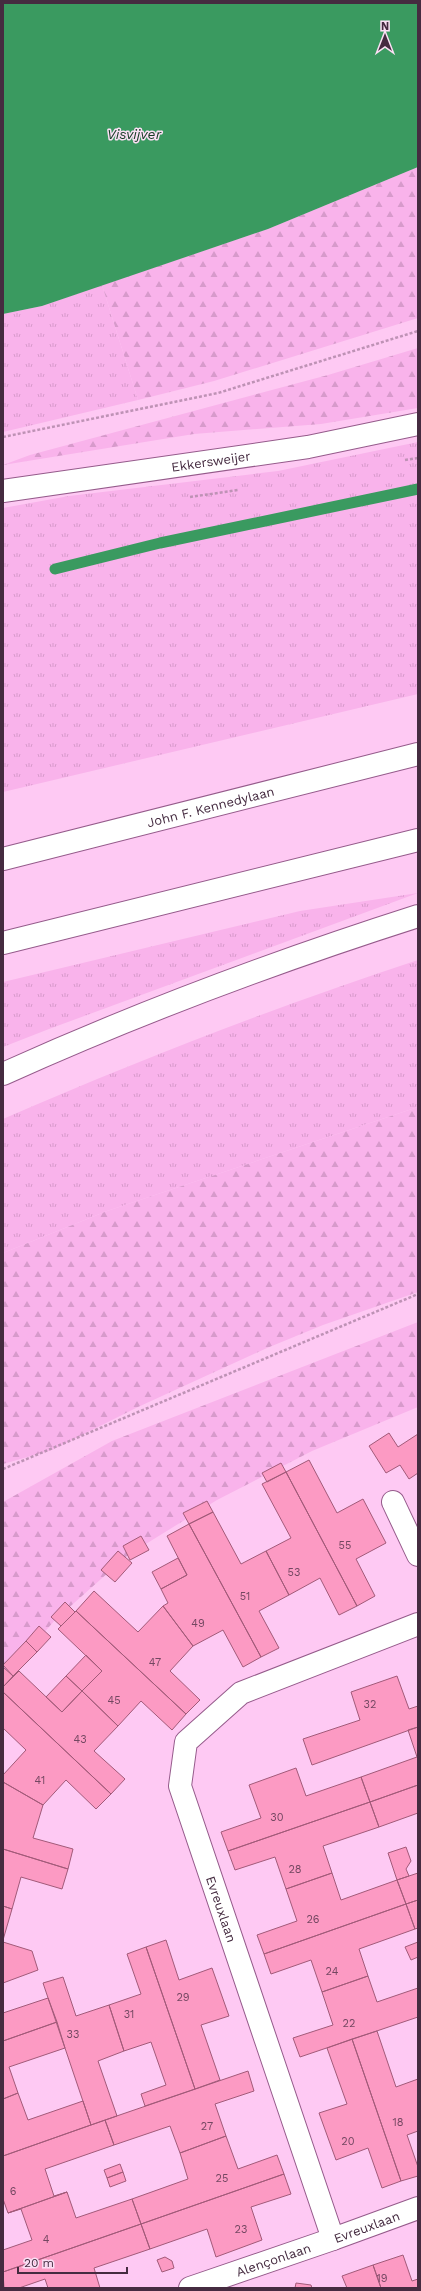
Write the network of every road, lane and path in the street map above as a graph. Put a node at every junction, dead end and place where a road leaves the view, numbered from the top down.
1 (418, 331) edge
2 (418, 424) edge
3 (3, 437) edge
4 (4, 484) edge
5 (418, 754) edge
6 (418, 840) edge
7 (3, 859) edge
8 (418, 916) edge
9 (3, 943) edge
10 (3, 1074) edge
11 (418, 1294) edge
12 (3, 1469) edge
13 (393, 1502) dead end
14 (418, 1555) edge
15 (418, 1624) edge
16 (418, 2208) edge
17 (333, 2239) junction
18 (190, 2288) edge

1 - 3 path
2 - 4 main road, Ekkersweijer
5 - 7 main road, John F. Kennedylaan
6 - 9 main road
8 - 10 main road
11 - 12 path
13 - 14 main road
15 - 17 main road, Evreuxlaan
16 - 17 main road, Evreuxlaan
17 - 18 main road, Alençonlaan

